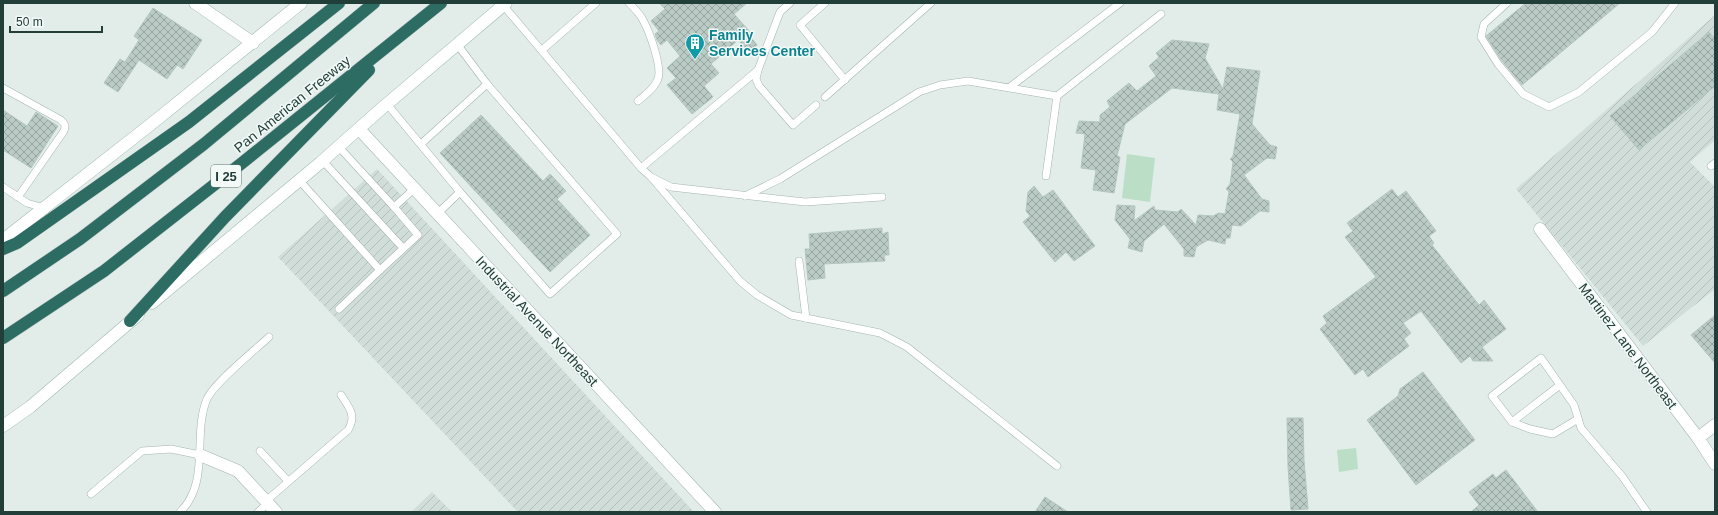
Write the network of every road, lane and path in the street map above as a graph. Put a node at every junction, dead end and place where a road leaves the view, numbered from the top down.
1 (195, 3) edge
2 (301, 3) edge
3 (339, 3) edge
4 (374, 3) edge
5 (441, 3) edge
6 (596, 3) edge
7 (629, 3) edge
8 (790, 3) edge
9 (825, 3) edge
10 (931, 3) edge
11 (1120, 3) edge
12 (1507, 3) edge
13 (1675, 3) edge
14 (504, 4) edge
15 (1161, 14) dead end
16 (408, 31) junction
17 (253, 43) junction
18 (457, 44) junction
19 (542, 50) junction
20 (758, 70) junction
21 (845, 80) junction
22 (487, 84) junction
23 (3, 88) edge
24 (1010, 88) junction
25 (1057, 96) junction
26 (825, 97) dead end
27 (638, 101) dead end
28 (387, 104) junction
29 (816, 105) dead end
30 (358, 129) junction
31 (421, 144) junction
32 (338, 146) junction
33 (322, 160) junction
34 (641, 168) junction
35 (1046, 176) dead end
36 (651, 177) junction
37 (299, 180) junction
38 (4, 188) edge
39 (414, 189) junction
40 (460, 192) junction
41 (744, 196) junction
42 (18, 197) junction
43 (882, 197) dead end
44 (394, 207) junction
45 (44, 208) junction
46 (437, 214) junction
47 (1540, 230) dead end
48 (3, 240) edge
49 (402, 248) junction
50 (3, 249) edge
51 (800, 261) dead end
52 (380, 270) junction
53 (3, 291) edge
54 (339, 309) dead end
55 (806, 318) junction
56 (130, 321) junction
57 (269, 337) dead end
58 (3, 338) edge
59 (1560, 385) junction
60 (341, 395) dead end
61 (1578, 419) junction
62 (1512, 422) junction
63 (1715, 425) edge
64 (3, 426) edge
65 (1698, 438) junction
66 (260, 451) dead end
67 (200, 455) junction
68 (1715, 464) edge
69 (1057, 466) dead end
70 (288, 481) junction
71 (92, 494) dead end
72 (270, 505) edge
73 (180, 512) edge
74 (258, 512) edge
75 (715, 512) edge
76 (1647, 512) edge

1 - 17 main road
2 - 17 main road
3 - 50 highway
4 - 53 highway, Pan American Freeway / I 25
5 - 16 highway, Pan American Freeway / I 25
6 - 19 lane
7 - 27 lane
8 - 20 lane
9 - 21 lane
10 - 21 lane
11 - 24 lane
12 - 13 lane
14 - 18 main road
14 - 19 lane
15 - 25 lane
16 - 56 highway
16 - 58 highway, Pan American Freeway / I 25
17 - 45 main road
18 - 22 lane
18 - 28 main road
19 - 34 lane
20 - 29 lane
20 - 34 lane
21 - 26 lane
22 - 31 lane
22 - 40 lane
23 - 42 lane
24 - 25 lane
24 - 41 lane
25 - 35 lane
28 - 30 main road
28 - 31 lane
30 - 32 main road
30 - 39 main road, Industrial Avenue Northeast
31 - 40 lane
32 - 33 main road
32 - 44 lane
33 - 37 main road
33 - 49 lane
34 - 36 lane
36 - 41 lane
36 - 55 lane
37 - 52 lane
37 - 56 main road
38 - 42 lane
39 - 44 lane
39 - 46 main road, Industrial Avenue Northeast
40 - 46 lane
41 - 43 lane
42 - 45 lane
44 - 49 lane
45 - 48 main road
46 - 75 main road, Industrial Avenue Northeast
47 - 65 main road, Martinez Lane Northeast
49 - 52 lane
51 - 55 lane
52 - 54 lane
55 - 69 lane
56 - 64 main road
57 - 67 lane
59 - 61 lane
59 - 62 lane
59 - 62 lane
60 - 70 lane
61 - 62 lane
61 - 76 lane
63 - 65 main road
65 - 68 main road, Martinez Lane Northeast
66 - 70 lane
67 - 71 lane
67 - 72 main road
67 - 73 lane
70 - 72 lane
72 - 74 lane

